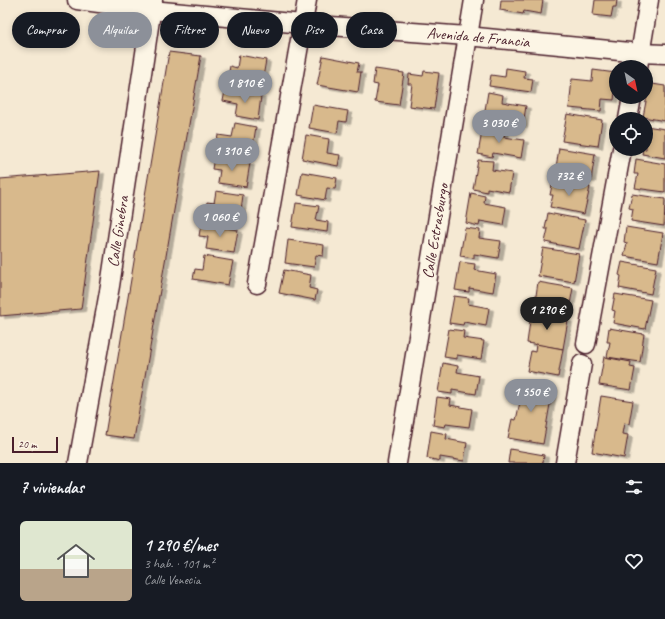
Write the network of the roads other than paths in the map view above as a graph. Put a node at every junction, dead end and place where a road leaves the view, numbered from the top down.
1 (77, 0) edge
2 (307, 0) edge
3 (474, 0) edge
4 (649, 0) edge
5 (152, 5) edge
6 (305, 12) edge
7 (291, 22) edge
8 (338, 27) edge
9 (467, 36) junction
10 (299, 48) edge
11 (665, 54) edge
12 (639, 60) edge
13 (621, 156) edge
14 (257, 284) dead end
15 (586, 344) dead end
16 (582, 364) dead end
17 (78, 463) edge
18 (397, 463) edge
19 (565, 463) edge

1 - 5 street, Avenida de Francia
2 - 6 street
3 - 9 street, Calle Estrasburgo
4 - 12 street
5 - 7 street, Avenida de Francia
5 - 17 street, Calle Ginebra
8 - 9 street, Avenida de Francia
9 - 12 street, Avenida de Francia
9 - 18 street, Calle Estrasburgo
10 - 14 street
11 - 12 street, Avenida de Francia
13 - 15 street
16 - 19 street

